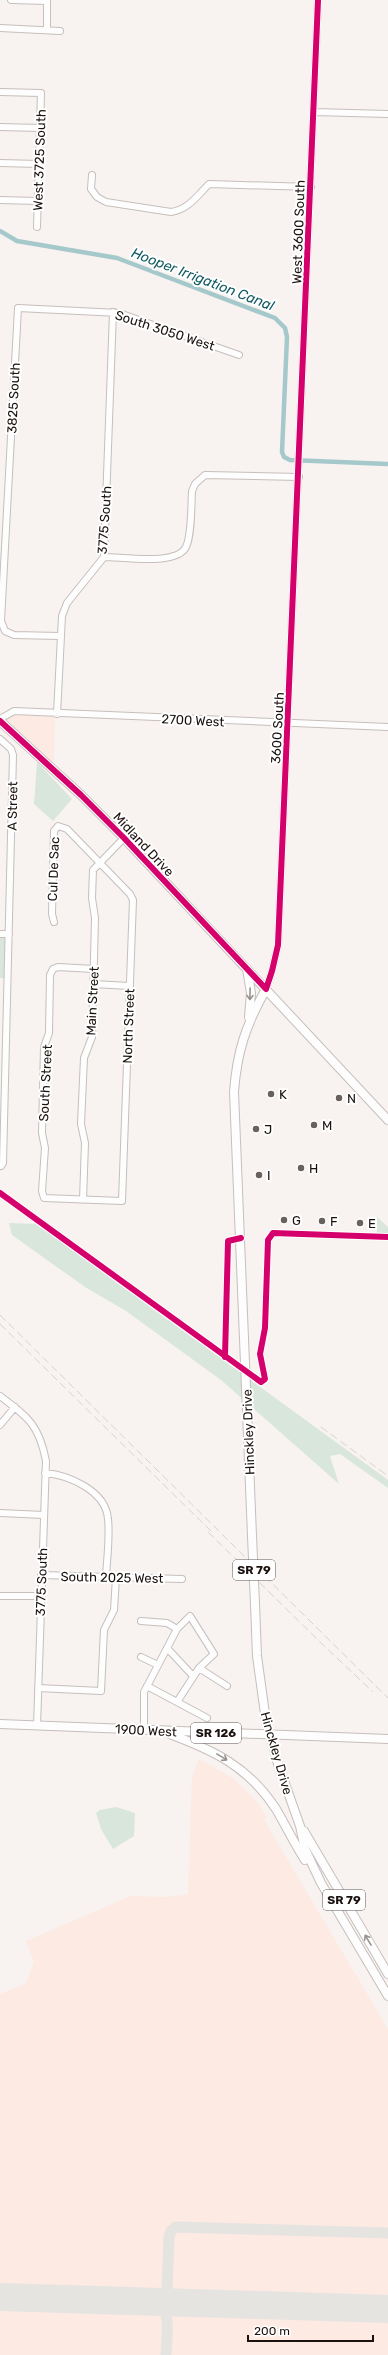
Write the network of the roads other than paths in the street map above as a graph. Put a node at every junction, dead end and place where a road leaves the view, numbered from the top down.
1 (11, 0) edge
2 (15, 0) edge
3 (318, 0) edge
4 (47, 1) edge
5 (0, 28) edge
6 (47, 30) junction
7 (60, 31) dead end
8 (0, 92) edge
9 (314, 112) junction
10 (388, 114) edge
11 (0, 127) edge
12 (40, 128) junction
13 (0, 163) edge
14 (39, 164) junction
15 (92, 175) dead end
16 (310, 186) junction
17 (0, 200) edge
18 (38, 201) junction
19 (37, 227) dead end
20 (18, 308) joint
21 (113, 312) junction
22 (239, 355) dead end
23 (299, 466) joint
24 (299, 477) junction
25 (104, 557) junction
26 (60, 636) junction
27 (57, 714) junction
28 (0, 720) edge
29 (288, 724) junction
30 (388, 727) edge
31 (0, 739) edge
32 (124, 838) junction
33 (99, 864) junction
34 (54, 922) dead end
35 (0, 934) edge
36 (9, 934) junction
37 (94, 969) junction
38 (247, 969) junction
39 (0, 979) edge
40 (8, 979) junction
41 (93, 984) junction
42 (130, 986) junction
43 (266, 989) junction
44 (249, 1020) junction
45 (3, 1100) edge
46 (388, 1120) edge
47 (1, 1166) dead end
48 (83, 1200) junction
49 (0, 1396) edge
50 (15, 1407) junction
51 (0, 1425) edge
52 (45, 1473) junction
53 (0, 1514) edge
54 (44, 1515) junction
55 (41, 1575) junction
56 (106, 1577) junction
57 (116, 1577) junction
58 (182, 1579) dead end
59 (0, 1596) edge
60 (40, 1596) junction
61 (141, 1622) dead end
62 (177, 1629) junction
63 (167, 1648) junction
64 (141, 1657) dead end
65 (158, 1665) junction
66 (199, 1668) junction
67 (193, 1676) junction
68 (147, 1686) junction
69 (227, 1686) dead end
70 (38, 1688) junction
71 (177, 1702) junction
72 (207, 1718) dead end
73 (0, 1724) edge
74 (37, 1726) junction
75 (144, 1730) junction
76 (160, 1731) junction
77 (271, 1735) junction
78 (388, 1739) edge
79 (300, 1826) junction
80 (321, 1884) junction
81 (388, 1974) edge
82 (388, 1996) edge

1 - 2 street
2 - 4 street
3 - 9 street, West 3600 South
4 - 6 street
5 - 6 street
6 - 7 street
8 - 12 street, West 3725 South
9 - 10 street
9 - 16 street, West 3600 South
11 - 12 street
12 - 14 street, West 3725 South
13 - 14 street
14 - 18 street, West 3725 South
15 - 16 street
16 - 23 street, West 3600 South
17 - 18 street
18 - 19 street, West 3725 South
20 - 21 street, South 3050 West
20 - 26 street, 3825 South
21 - 22 street, South 3050 West
21 - 25 street, 3775 South
23 - 24 street, 3600 South
24 - 25 street
24 - 29 street, 3600 South
25 - 26 street, 3775 South
26 - 27 street, 3775 South
27 - 28 street, 2700 West
27 - 29 street, 2700 West
28 - 32 main road, Midland Drive
29 - 30 street, 2700 West
29 - 43 street, 3600 South
31 - 36 street, A Street
32 - 33 street, Main Street
32 - 38 main road, Midland Drive
33 - 34 street, Cul De Sac
33 - 37 street, Main Street
33 - 42 street, North Street
35 - 36 street
36 - 40 street, A Street
37 - 41 street, Main Street
37 - 48 street, South Street
38 - 43 main road, Midland Drive
38 -> 44 main road
39 - 40 street
40 - 45 street, A Street
41 - 42 street
41 - 48 street, Main Street
42 - 48 street, North Street
43 - 44 main road, Hinckley Drive / SR 79
43 - 46 main road, Midland Drive
44 - 77 main road, Hinckley Drive / SR 79, bridge
45 - 47 street, A Street
49 - 50 street, 3775 South
50 - 51 street
50 - 52 street, 3775 South
52 - 54 street, 3775 South
52 - 56 street
53 - 54 street
54 - 55 street, 3775 South
55 - 56 street, South 2025 West
55 - 60 street, 3775 South
56 - 57 street, South 2025 West
57 - 58 street, South 2025 West
57 - 70 street
59 - 60 street
60 - 70 street, 3775 South
61 - 62 street
62 - 63 street
62 - 66 street
63 - 65 street
63 - 67 street
64 - 65 street
65 - 68 street
66 - 67 street
66 - 69 street
67 - 71 street
68 - 71 street
68 - 75 street
70 - 74 street, 3775 South
71 - 72 street
73 - 74 main road, 1900 West / SR 126
74 - 75 main road, 1900 West / SR 126
75 - 76 main road, 1900 West / SR 126
76 - 77 main road, 1900 West / SR 126
76 -> 80 main road
77 - 78 main road, 1900 West / SR 126
77 - 79 main road, Hinckley Drive / SR 79
79 - 80 main road, Hinckley Drive / SR 79
81 -> 79 main road, Hinckley Drive / SR 79
80 - 82 main road, Hinckley Drive / SR 79

